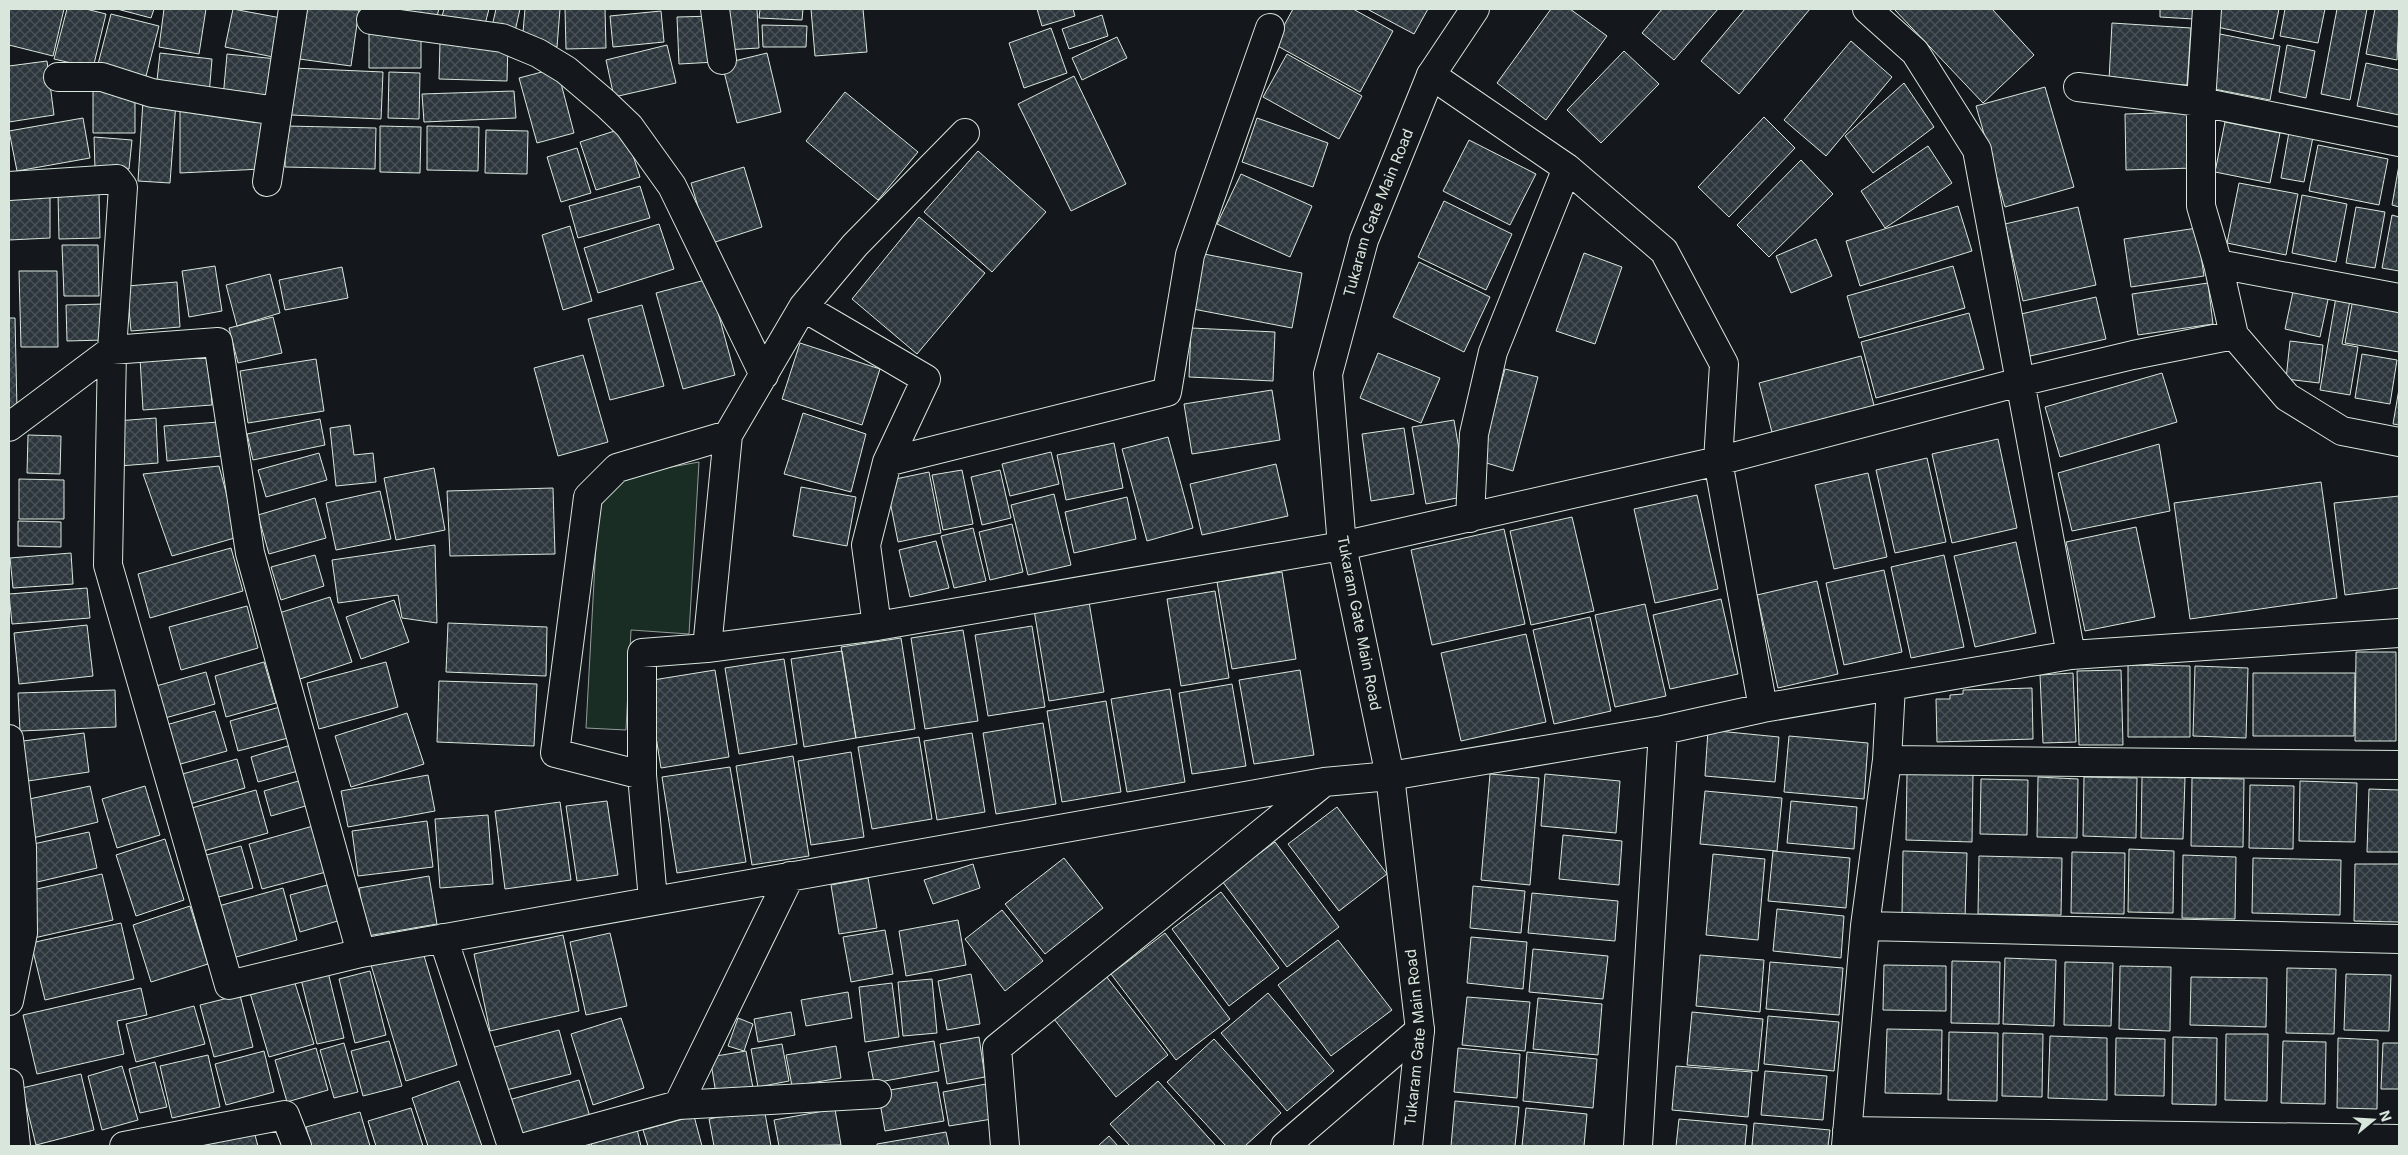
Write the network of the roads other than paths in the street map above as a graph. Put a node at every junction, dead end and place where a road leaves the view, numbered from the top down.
1 (293, 9) edge
2 (715, 9) edge
3 (1476, 9) edge
4 (1867, 9) edge
5 (2207, 9) edge
6 (371, 20) dead end
7 (1270, 28) dead end
8 (722, 60) dead end
9 (1431, 74) junction
10 (58, 77) dead end
11 (2078, 87) dead end
12 (2200, 102) junction
13 (277, 111) junction
14 (965, 133) dead end
15 (2399, 142) edge
16 (1568, 168) junction
17 (267, 182) dead end
18 (9, 186) edge
19 (2218, 264) junction
20 (2399, 298) edge
21 (803, 307) junction
22 (2234, 335) junction
23 (112, 350) junction
24 (764, 375) junction
25 (2020, 382) junction
26 (9, 428) edge
27 (728, 435) junction
28 (2399, 442) edge
29 (1718, 461) junction
30 (888, 462) junction
31 (1470, 518) junction
32 (1342, 546) junction
33 (877, 626) junction
34 (2399, 633) edge
35 (707, 648) junction
36 (2071, 655) junction
37 (1891, 686) junction
38 (1763, 708) junction
39 (1663, 730) junction
40 (9, 739) edge
41 (1886, 760) junction
42 (2399, 764) edge
43 (642, 775) junction
44 (1390, 776) junction
45 (1324, 782) junction
46 (790, 876) junction
47 (653, 900) junction
48 (1865, 926) junction
49 (443, 938) junction
50 (2399, 939) edge
51 (361, 953) junction
52 (9, 1001) edge
53 (1420, 1030) junction
54 (9, 1083) edge
55 (877, 1094) dead end
56 (678, 1105) junction
57 (1847, 1138) edge
58 (2399, 1140) edge
59 (16, 1146) edge
60 (124, 1146) edge
61 (297, 1146) edge
62 (512, 1146) edge
63 (529, 1146) edge
64 (1006, 1146) edge
65 (1285, 1146) edge
66 (1408, 1146) edge
67 (1638, 1146) edge

1 - 13 street
2 - 8 street
3 - 9 street, Tukaram Gate Main Road
4 - 25 street
5 - 12 street
6 - 24 street
7 - 30 street
9 - 16 street
9 - 32 street, Tukaram Gate Main Road
10 - 13 street
11 - 12 street
12 - 15 street
12 - 19 street
13 - 17 street
14 - 21 street
16 - 29 street
16 - 31 street
18 - 23 street
19 - 20 street
19 - 22 street
21 - 24 street
21 - 30 street
22 - 25 street
22 - 28 street
23 - 26 street
23 - 51 street
23 - 51 street
24 - 27 street
25 - 29 street
25 - 36 street
27 - 35 street
27 - 43 street
29 - 31 street
29 - 38 street
30 - 33 street
31 - 32 street
32 - 33 street
32 - 44 street, Tukaram Gate Main Road
33 - 35 street
34 - 36 street
35 - 43 street
36 - 37 street
37 - 38 street
37 - 41 street
38 - 39 street
39 - 44 street
39 - 67 street
40 - 52 street
41 - 42 street
41 - 48 street
43 - 47 street
44 - 45 street
44 - 53 street, Tukaram Gate Main Road
45 - 46 street
45 - 64 street
46 - 47 street
46 - 56 street
47 - 49 street
48 - 50 street
48 - 57 street
49 - 51 street
49 - 62 street
53 - 65 street
53 - 66 street, Tukaram Gate Main Road
54 - 59 street
55 - 56 street
56 - 63 street
57 - 58 street
60 - 61 street

